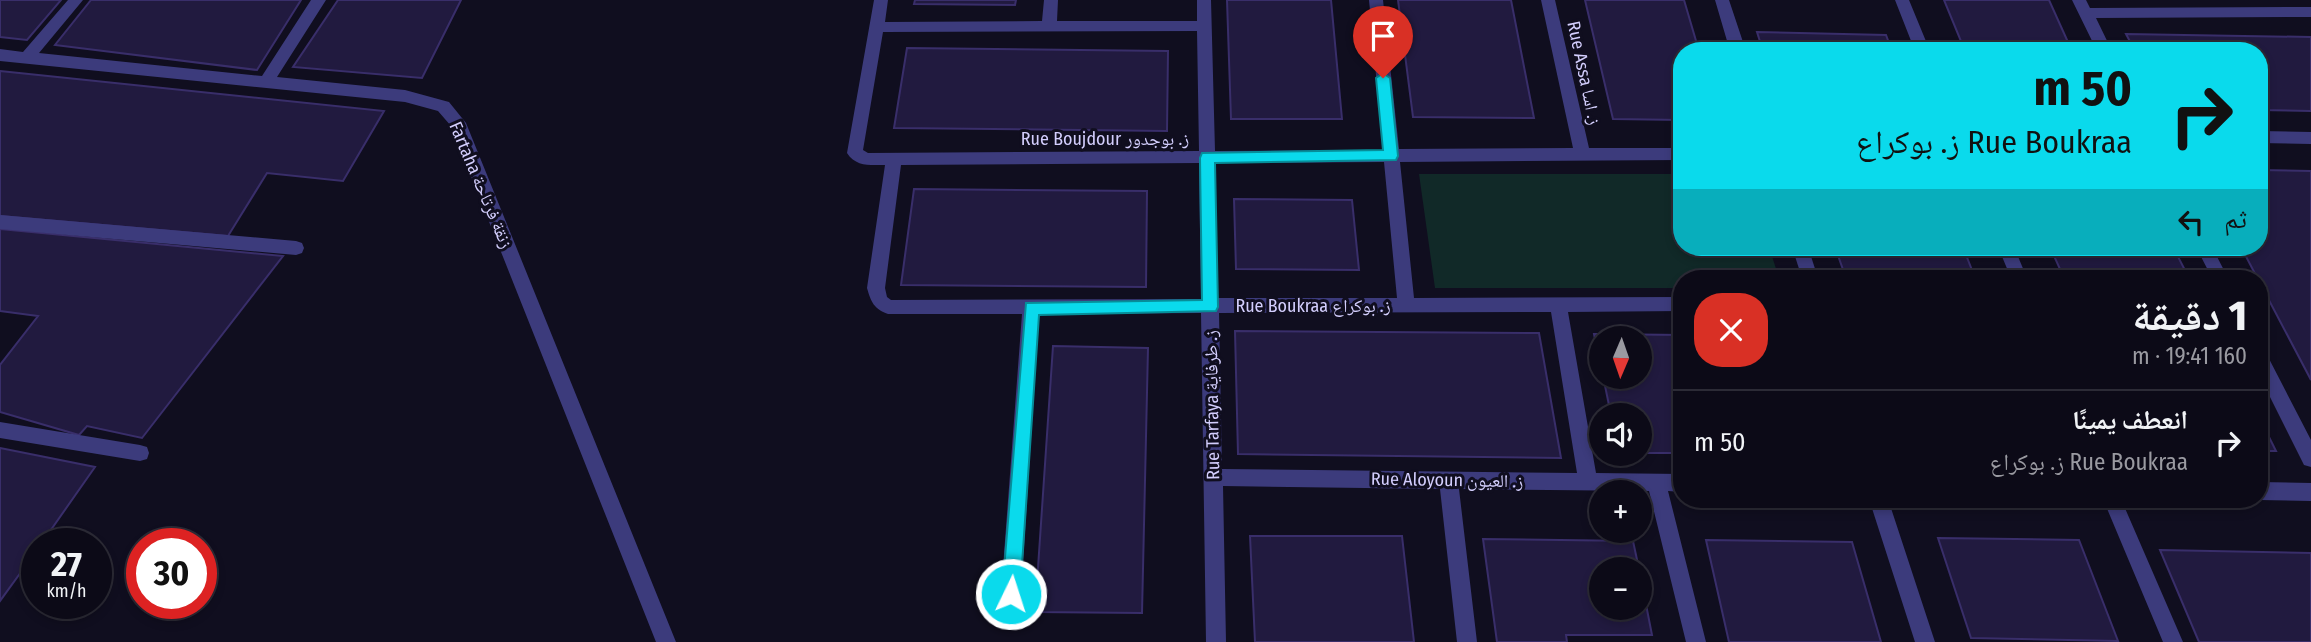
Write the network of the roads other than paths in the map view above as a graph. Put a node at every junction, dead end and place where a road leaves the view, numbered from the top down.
1 (76, 0) edge
2 (319, 0) edge
3 (881, 0) edge
4 (1051, 0) edge
5 (1205, 0) edge
6 (1376, 0) edge
7 (1548, 0) edge
8 (1721, 0) edge
9 (1902, 0) edge
10 (2082, 6) edge
11 (2311, 12) edge
12 (1049, 26) junction
13 (1205, 26) junction
14 (875, 27) junction
15 (1735, 42) edge
16 (1919, 42) edge
17 (2100, 42) edge
18 (0, 55) edge
19 (27, 57) junction
20 (267, 81) junction
21 (2268, 137) edge
22 (2311, 138) edge
23 (1582, 154) junction
24 (1673, 154) edge
25 (1391, 156) junction
26 (1208, 158) junction
27 (894, 159) junction
28 (0, 222) edge
29 (296, 248) dead end
30 (1673, 303) edge
31 (1558, 304) junction
32 (1406, 305) junction
33 (1210, 307) junction
34 (1031, 308) junction
35 (2268, 374) edge
36 (0, 430) edge
37 (140, 453) dead end
38 (2311, 459) edge
39 (1213, 477) junction
40 (1448, 480) junction
41 (1588, 482) junction
42 (1656, 483) junction
43 (1673, 483) edge
44 (2268, 491) edge
45 (2311, 492) edge
46 (1883, 508) edge
47 (2116, 508) edge
48 (1011, 594) dead end
49 (666, 642) edge
50 (1216, 642) edge
51 (1467, 642) edge
52 (1696, 642) edge
53 (1925, 642) edge
54 (2173, 642) edge

1 - 19 street
2 - 20 street
3 - 14 street
4 - 12 street
5 - 13 street, Rue Tarfaya ز. طرفاية
6 - 25 street
7 - 23 street, Rue Assa ز. اسا
8 - 15 street
9 - 16 street
10 - 11 street
10 - 17 street
12 - 13 street
12 - 14 street
13 - 26 street, Rue Tarfaya ز. طرفاية
14 - 27 street, Rue Boujdour ز. بوجدور
18 - 19 street, Fartaha زنقة فرتاحة
19 - 20 street, Fartaha زنقة فرتاحة
20 - 49 street, Fartaha زنقة فرتاحة
21 - 22 street
23 - 24 street, Rue Boujdour ز. بوجدور
23 - 25 street, Rue Boujdour ز. بوجدور
25 - 26 street, Rue Boujdour ز. بوجدور
25 - 32 street
26 - 27 street, Rue Boujdour ز. بوجدور
26 - 33 street, Rue Tarfaya ز. طرفاية
27 - 34 street, Rue Boukraa ز. بوكراع
28 - 29 street
30 - 31 street, Rue Boukraa ز. بوكراع
31 - 32 street, Rue Boukraa ز. بوكراع
31 - 41 street
32 - 33 street, Rue Boukraa ز. بوكراع
33 - 34 street, Rue Boukraa ز. بوكراع
33 - 39 street, Rue Tarfaya ز. طرفاية
34 - 48 street
35 - 38 street
36 - 37 street
39 - 40 street, Rue Aloyoun ز. العيون
39 - 50 street, Rue Tarfaya ز. طرفاية
40 - 41 street, Rue Aloyoun ز. العيون
40 - 51 street
41 - 42 street, Rue Aloyoun ز. العيون
42 - 43 street, Rue Aloyoun ز. العيون
42 - 52 street
44 - 45 street
46 - 53 street
47 - 54 street

